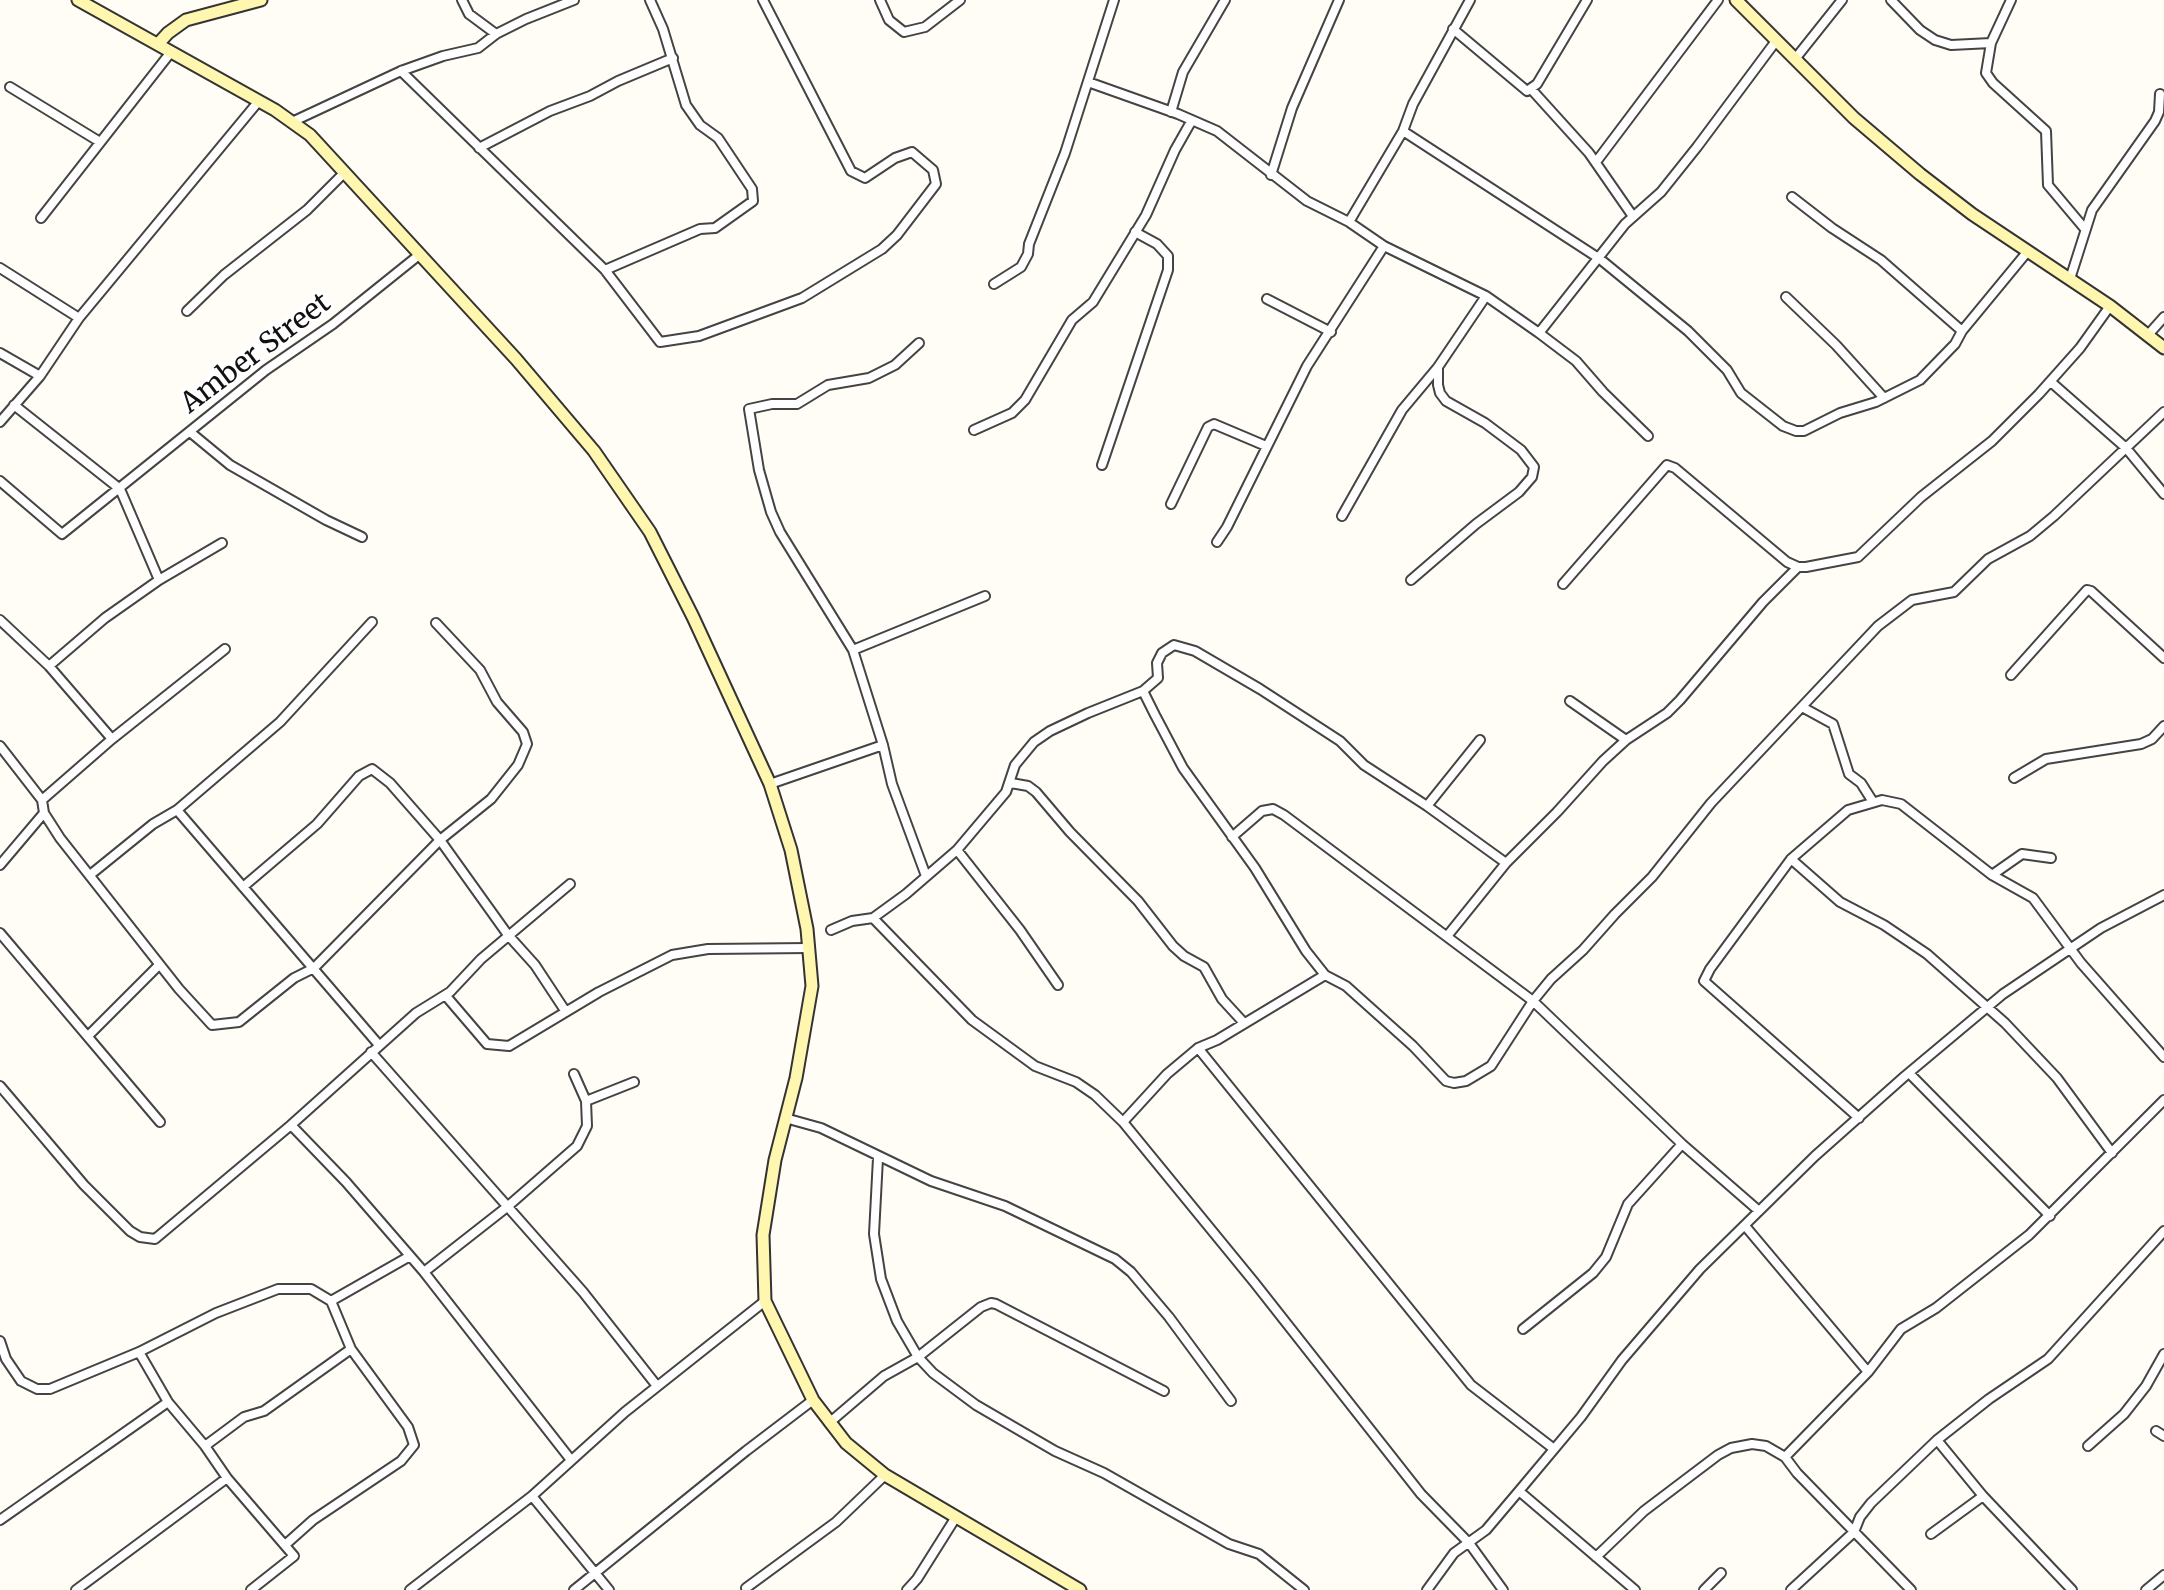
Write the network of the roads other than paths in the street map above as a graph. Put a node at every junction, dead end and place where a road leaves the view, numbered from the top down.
1 (78, 0) edge
2 (261, 0) edge
3 (462, 0) edge
4 (574, 0) edge
5 (650, 0) edge
6 (763, 0) edge
7 (880, 0) edge
8 (960, 0) edge
9 (1114, 0) edge
10 (1225, 0) edge
11 (1339, 0) edge
12 (1470, 0) edge
13 (1587, 0) edge
14 (1718, 0) edge
15 (1736, 0) edge
16 (1842, 0) edge
17 (1891, 0) edge
18 (2011, 0) edge
19 (243, 2) edge
20 (1453, 29) junction
21 (496, 34) junction
22 (1776, 41) junction
23 (1991, 43) junction
24 (158, 44) junction
25 (171, 52) junction
26 (673, 58) junction
27 (1795, 59) junction
28 (401, 71) junction
29 (1088, 82) junction
30 (10, 87) dead end
31 (1532, 90) junction
32 (2160, 94) dead end
33 (258, 102) junction
34 (1171, 112) junction
35 (1192, 120) junction
36 (294, 121) junction
37 (1403, 131) junction
38 (100, 142) junction
39 (479, 148) junction
40 (1596, 162) junction
41 (345, 172) junction
42 (1271, 175) junction
43 (1792, 197) dead end
44 (1632, 215) junction
45 (41, 218) dead end
46 (1349, 222) junction
47 (2085, 229) junction
48 (1135, 232) junction
49 (1384, 246) junction
50 (2028, 251) junction
51 (419, 255) junction
52 (1600, 259) junction
53 (0, 268) edge
54 (605, 270) junction
55 (2070, 279) junction
56 (994, 284) dead end
57 (1486, 296) junction
58 (1786, 297) dead end
59 (1267, 299) dead end
60 (2110, 306) junction
61 (187, 311) dead end
62 (2164, 317) edge
63 (79, 318) junction
64 (1962, 331) junction
65 (1331, 332) junction
66 (1539, 333) junction
67 (2148, 335) junction
68 (919, 343) dead end
69 (2164, 348) edge
70 (0, 353) edge
71 (1438, 367) junction
72 (40, 376) junction
73 (2051, 382) junction
74 (1884, 398) junction
75 (14, 405) junction
76 (2164, 412) edge
77 (0, 422) edge
78 (974, 430) dead end
79 (190, 432) junction
80 (1648, 436) dead end
81 (1266, 446) junction
82 (2126, 448) junction
83 (1102, 465) dead end
84 (0, 481) edge
85 (120, 489) junction
86 (2164, 494) edge
87 (1171, 504) dead end
88 (1342, 516) dead end
89 (362, 537) dead end
90 (1217, 542) dead end
91 (222, 543) dead end
92 (1798, 567) junction
93 (159, 580) junction
94 (1411, 580) dead end
95 (1563, 584) dead end
96 (985, 596) dead end
97 (0, 620) edge
98 (372, 622) dead end
99 (436, 623) dead end
100 (225, 649) dead end
101 (853, 650) junction
102 (2164, 658) edge
103 (49, 666) junction
104 (2011, 675) dead end
105 (1143, 691) junction
106 (1570, 701) dead end
107 (1802, 707) junction
108 (2164, 726) edge
109 (112, 739) junction
110 (1480, 740) dead end
111 (1626, 740) junction
112 (883, 745) junction
113 (0, 746) edge
114 (2014, 778) dead end
115 (1011, 783) junction
116 (770, 784) junction
117 (42, 800) junction
118 (1873, 802) junction
119 (1427, 806) junction
120 (177, 810) junction
121 (44, 813) junction
122 (1232, 837) junction
123 (440, 840) junction
124 (957, 850) junction
125 (2051, 858) dead end
126 (1791, 859) junction
127 (1506, 863) junction
128 (0, 865) edge
129 (90, 875) junction
130 (1992, 875) junction
131 (926, 876) junction
132 (570, 884) dead end
133 (243, 887) junction
134 (2164, 895) edge
135 (873, 918) junction
136 (831, 930) dead end
137 (0, 933) edge
138 (508, 935) junction
139 (1448, 935) junction
140 (2070, 947) junction
141 (809, 948) junction
142 (159, 965) junction
143 (314, 968) junction
144 (1325, 975) junction
145 (1058, 985) dead end
146 (446, 996) junction
147 (1533, 1001) junction
148 (1985, 1008) junction
149 (566, 1012) junction
150 (1244, 1023) junction
151 (88, 1036) junction
152 (379, 1045) junction
153 (1198, 1048) junction
154 (371, 1052) junction
155 (2163, 1055) edge
156 (1909, 1073) junction
157 (574, 1074) dead end
158 (634, 1082) dead end
159 (0, 1086) edge
160 (2164, 1100) edge
161 (586, 1101) junction
162 (785, 1118) junction
163 (1859, 1118) junction
164 (160, 1122) dead end
165 (1123, 1122) junction
166 (291, 1125) junction
167 (1682, 1144) junction
168 (2112, 1153) junction
169 (878, 1158) junction
170 (507, 1207) junction
171 (1759, 1211) junction
172 (2050, 1216) junction
173 (1746, 1227) junction
174 (2164, 1231) edge
175 (410, 1256) junction
176 (424, 1272) junction
177 (331, 1301) junction
178 (765, 1301) junction
179 (1523, 1329) dead end
180 (0, 1341) edge
181 (351, 1349) junction
182 (139, 1352) junction
183 (2164, 1354) edge
184 (918, 1357) junction
185 (1868, 1372) junction
186 (657, 1386) junction
187 (1164, 1391) dead end
188 (813, 1400) junction
189 (1231, 1401) dead end
190 (168, 1402) junction
191 (829, 1423) junction
192 (1937, 1440) junction
193 (205, 1446) junction
194 (2088, 1446) dead end
195 (1554, 1449) junction
196 (1785, 1457) junction
197 (571, 1460) junction
198 (885, 1475) junction
199 (227, 1478) junction
200 (1519, 1491) junction
201 (532, 1496) junction
202 (1983, 1496) junction
203 (956, 1517) junction
204 (0, 1520) edge
205 (1854, 1532) junction
206 (1931, 1534) dead end
207 (1469, 1543) junction
208 (285, 1545) junction
209 (1596, 1557) junction
210 (596, 1572) junction
211 (1721, 1573) dead end
212 (2164, 1575) edge
213 (746, 1588) dead end
214 (1430, 1589) edge
215 (76, 1590) edge
216 (251, 1590) edge
217 (410, 1590) edge
218 (574, 1590) edge
219 (609, 1590) edge
220 (907, 1590) edge
221 (1080, 1590) edge
222 (1304, 1590) edge
223 (1503, 1590) edge
224 (1635, 1590) edge
225 (1704, 1590) edge
226 (1791, 1590) edge
227 (1911, 1590) edge
228 (2072, 1590) edge
229 (2146, 1590) edge

1 - 24 street
2 - 19 street
3 - 21 street
4 - 21 street
5 - 26 street
6 - 54 street
7 - 8 street
9 - 29 street
10 - 34 street
11 - 42 street
12 - 20 street
13 - 31 street
14 - 40 street
15 - 22 street
16 - 27 street
17 - 23 street
18 - 23 street
19 - 24 street
20 - 31 street
20 - 37 street
21 - 28 street
22 - 27 street
22 - 44 street
23 - 47 street
24 - 25 street
25 - 33 street
25 - 38 street
26 - 39 street
26 - 54 street
27 - 50 street
28 - 36 street
28 - 39 street
29 - 34 street
29 - 56 street
30 - 38 street
31 - 40 street
32 - 47 street
33 - 36 street
33 - 63 street
34 - 35 street
35 - 42 street
35 - 48 street
36 - 41 street
37 - 46 street
37 - 52 street
38 - 45 street
39 - 54 street
40 - 44 street
41 - 51 street
41 - 61 street
42 - 46 street
43 - 64 street
44 - 52 street
46 - 49 street
47 - 55 street
48 - 78 street
48 - 83 street
49 - 57 street
49 - 65 street
50 - 55 street
50 - 64 street
51 - 79 street, Amber Street
51 - 116 street
52 - 66 street
52 - 74 street
53 - 63 street
55 - 60 street
57 - 66 street
57 - 71 street
58 - 74 street
59 - 65 street
60 - 67 street
60 - 73 street
62 - 67 street
63 - 72 street
64 - 74 street
65 - 81 street
66 - 80 street
67 - 69 street
68 - 101 street
70 - 72 street
71 - 88 street
71 - 94 street
72 - 75 street
73 - 82 street
73 - 92 street
75 - 77 street
75 - 85 street
76 - 82 street
79 - 85 street, Amber Street
79 - 89 street
81 - 87 street
81 - 90 street
82 - 86 street
82 - 107 street
84 - 85 street, Amber Street
85 - 93 street
91 - 93 street
92 - 95 street
92 - 111 street
93 - 103 street
96 - 101 street
97 - 103 street
98 - 120 street
99 - 123 street
100 - 109 street
101 - 112 street
102 - 104 street
103 - 109 street
105 - 115 street
105 - 119 street
105 - 122 street
106 - 111 street
107 - 118 street
107 - 147 street
108 - 114 street
109 - 117 street
110 - 119 street
111 - 127 street
112 - 116 street
112 - 131 street
113 - 117 street
115 - 124 street
115 - 150 street
116 - 141 street
117 - 121 street
118 - 126 street
118 - 130 street
119 - 127 street
120 - 129 street
120 - 133 street
121 - 128 street
121 - 129 street
122 - 139 street
122 - 144 street
123 - 133 street
123 - 138 street
123 - 143 street
124 - 131 street
124 - 145 street
125 - 130 street
126 - 148 street
126 - 163 street
127 - 139 street
129 - 142 street
130 - 140 street
131 - 135 street
132 - 138 street
133 - 143 street
134 - 140 street
135 - 136 street
135 - 165 street
137 - 151 street
138 - 146 street
138 - 149 street
139 - 147 street
140 - 148 street
140 - 155 street
141 - 149 street
141 - 162 street
142 - 143 street
142 - 151 street
143 - 152 street
144 - 147 street
144 - 150 street
146 - 149 street
146 - 152 street
147 - 167 street
148 - 156 street
148 - 168 street
150 - 153 street
151 - 164 street
152 - 154 street
153 - 165 street
153 - 195 street
154 - 166 street
154 - 170 street
156 - 163 street
156 - 172 street
157 - 161 street
158 - 161 street
159 - 166 street
160 - 168 street
161 - 170 street
162 - 169 street
162 - 178 street
163 - 171 street
165 - 207 street
166 - 175 street
167 - 171 street
167 - 179 street
168 - 172 street
169 - 184 street
169 - 189 street
170 - 176 street
170 - 186 street
171 - 173 street
172 - 185 street
173 - 185 street
173 - 195 street
174 - 192 street
175 - 176 street
175 - 177 street
176 - 197 street
177 - 181 street
177 - 182 street
178 - 186 street
178 - 188 street
180 - 182 street
181 - 193 street
181 - 208 street
182 - 190 street
183 - 194 street
184 - 187 street
184 - 191 street
184 - 222 street
185 - 196 street
186 - 197 street
188 - 191 street
188 - 210 street
190 - 193 street
190 - 204 street
191 - 198 street
192 - 202 street
192 - 205 street
193 - 199 street
195 - 200 street
196 - 205 street
196 - 209 street
197 - 201 street
198 - 203 street
198 - 213 street
199 - 208 street
199 - 215 street
200 - 207 street
200 - 209 street
201 - 210 street
201 - 217 street
202 - 206 street
202 - 228 street
203 - 220 street
203 - 221 street
205 - 226 street
205 - 227 street
207 - 214 street
207 - 223 street
208 - 216 street
209 - 224 street
210 - 218 street
210 - 219 street
211 - 225 street
212 - 229 street

